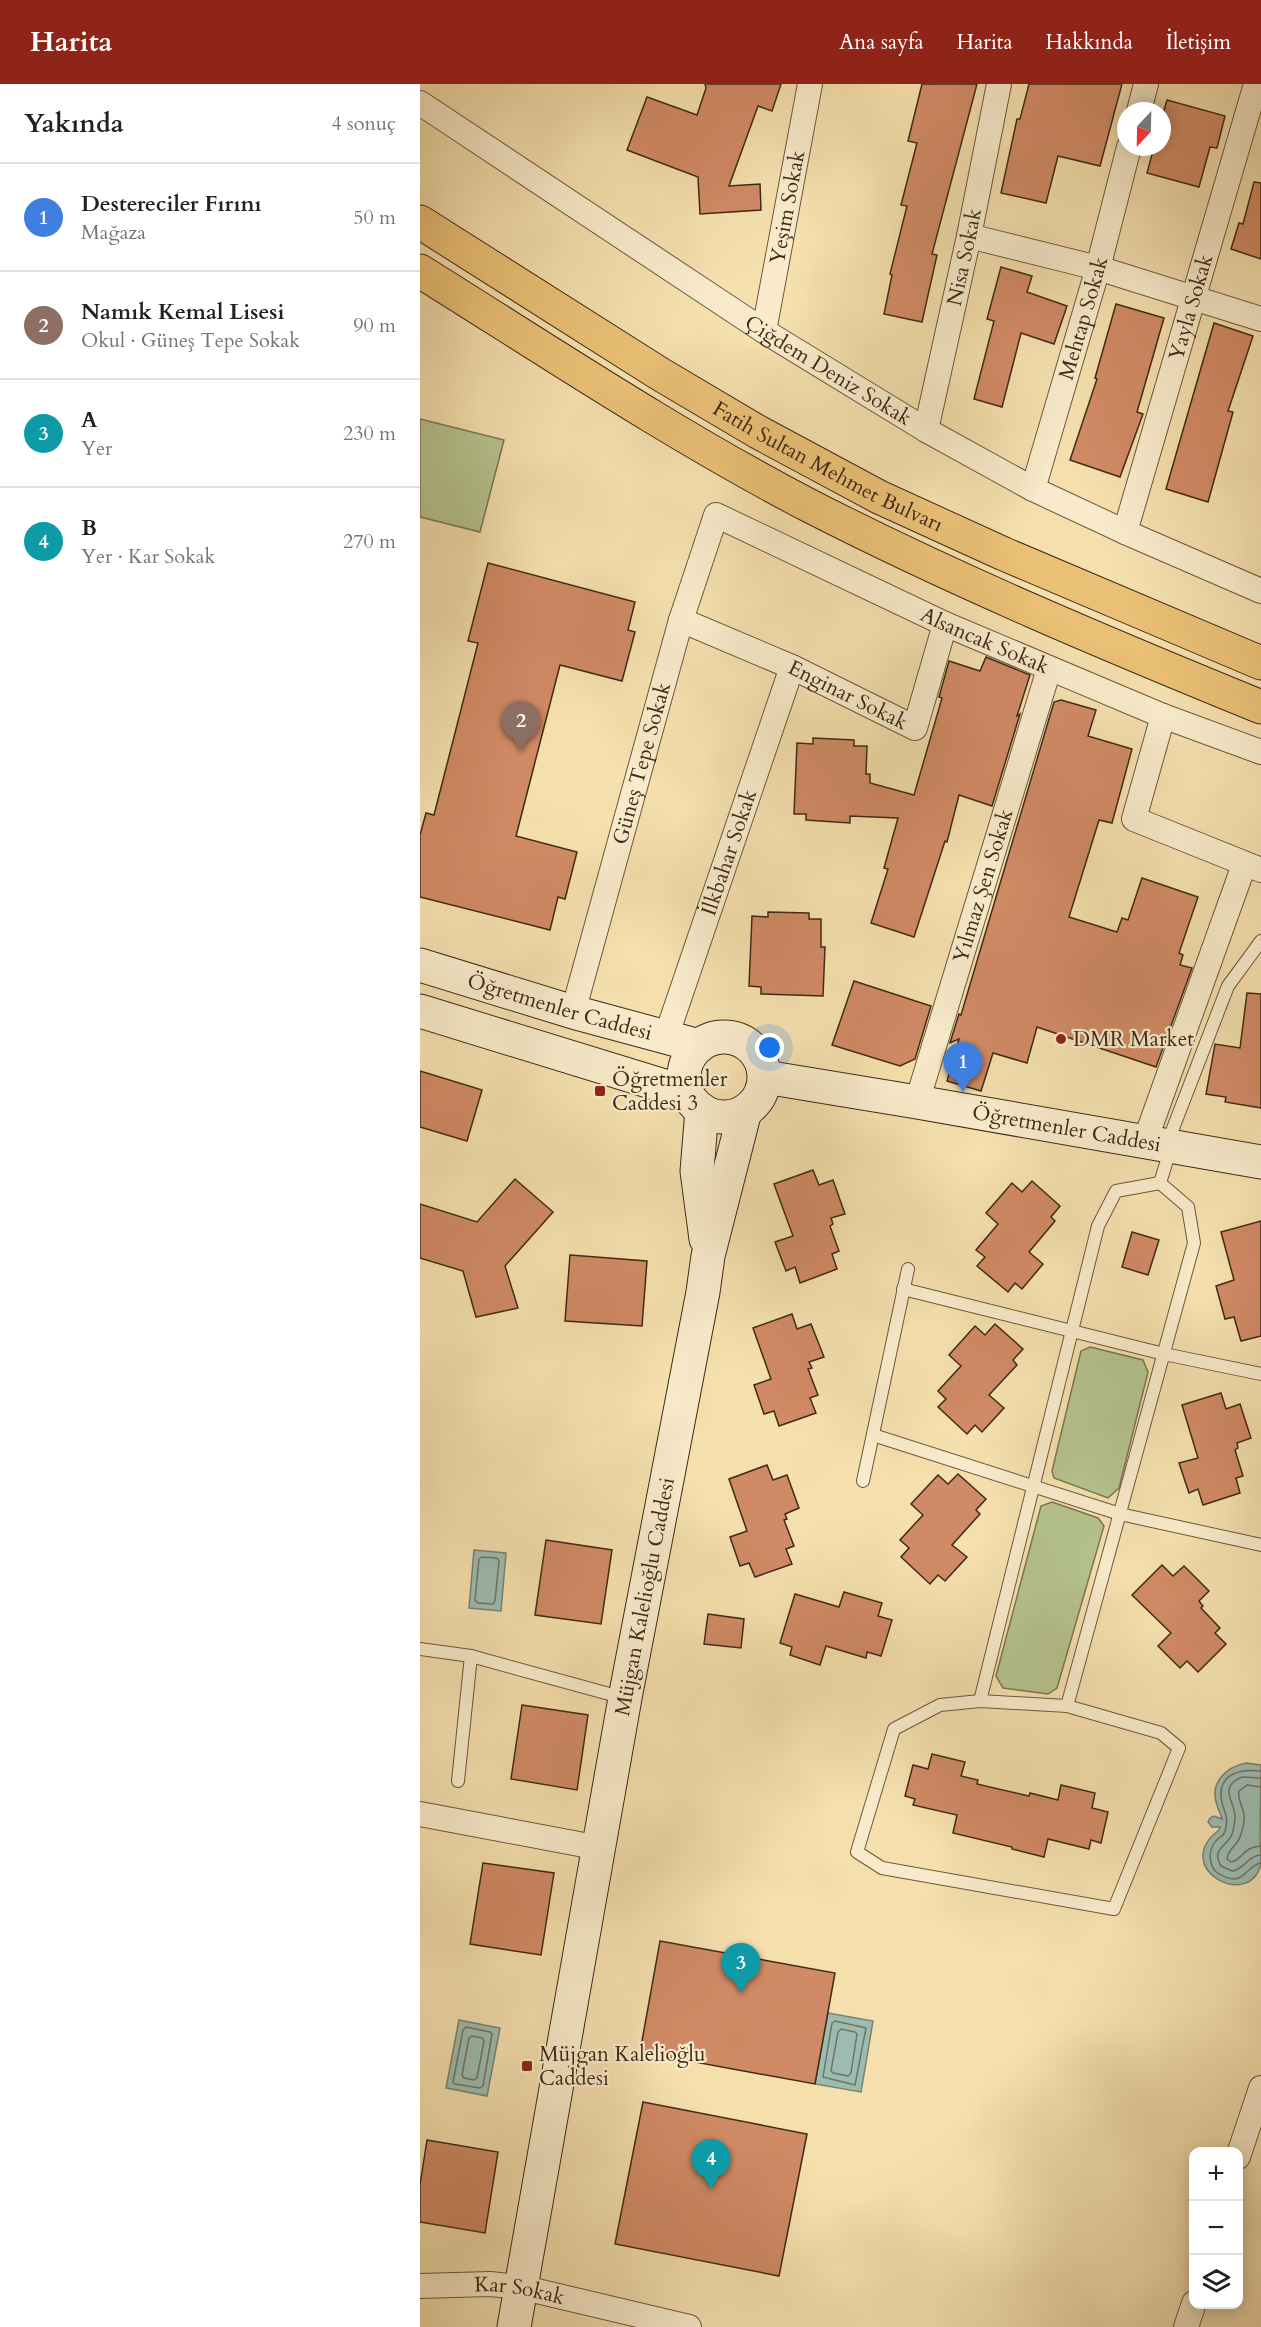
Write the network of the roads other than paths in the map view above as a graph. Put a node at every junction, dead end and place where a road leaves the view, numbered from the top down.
1 (810, 84) edge
2 (999, 84) edge
3 (1146, 84) edge
4 (1250, 85) edge
5 (1141, 102) edge
6 (420, 103) edge
7 (1127, 156) edge
8 (420, 222) edge
9 (969, 236) junction
10 (1098, 268) junction
11 (420, 271) edge
12 (1192, 296) junction
13 (1261, 319) edge
14 (764, 331) junction
15 (926, 430) junction
16 (1033, 489) junction
17 (716, 515) joint
18 (1125, 532) junction
19 (1261, 591) edge
20 (681, 620) junction
21 (945, 624) junction
22 (1261, 663) edge
23 (792, 668) junction
24 (1049, 669) junction
25 (1261, 707) edge
26 (1163, 716) junction
27 (1261, 752) edge
28 (1252, 867) edge
29 (1261, 941) edge
30 (420, 964) edge
31 (420, 1011) edge
32 (573, 1012) junction
33 (666, 1037) junction
34 (699, 1046) junction
35 (765, 1077) junction
36 (694, 1101) junction
37 (917, 1102) junction
38 (745, 1112) junction
39 (1161, 1144) junction
40 (1261, 1162) edge
41 (1160, 1183) junction
42 (708, 1256) junction
43 (908, 1269) dead end
44 (903, 1289) junction
45 (1072, 1332) junction
46 (1164, 1354) junction
47 (1261, 1374) edge
48 (873, 1435) junction
49 (863, 1481) dead end
50 (1033, 1486) junction
51 (1120, 1514) junction
52 (1261, 1545) edge
53 (420, 1649) edge
54 (471, 1656) junction
55 (626, 1698) junction
56 (980, 1701) junction
57 (1067, 1706) junction
58 (458, 1781) dead end
59 (420, 1814) edge
60 (600, 1848) junction
61 (1261, 2088) edge
62 (1242, 2147) edge
63 (420, 2286) edge
64 (520, 2287) junction
65 (1192, 2309) edge
66 (514, 2327) edge
67 (689, 2327) edge
68 (1186, 2327) edge

1 - 14 street, Yeşim Sokak
2 - 9 street, Nisa Sokak
3 - 5 street
4 - 12 street, Yayla Sokak
6 - 14 street, Çiğdem Deniz Sokak
7 - 10 street, Mehtap Sokak
8 - 22 main road, Fatih Sultan Mehmet Bulvarı
9 - 10 street
9 - 15 street, Nisa Sokak
10 - 12 street
10 - 16 street, Mehtap Sokak
11 - 25 main road, Fatih Sultan Mehmet Bulvarı
12 - 13 street
12 - 18 street, Yayla Sokak
14 - 15 street, Çiğdem Deniz Sokak
15 - 16 street, Çiğdem Deniz Sokak
16 - 18 street, Çiğdem Deniz Sokak
17 - 20 street, Güneş Tepe Sokak
17 - 21 street, Alsancak Sokak
18 - 19 street, Çiğdem Deniz Sokak
20 - 23 street, Enginar Sokak
20 - 32 street, Güneş Tepe Sokak
21 - 23 street, Enginar Sokak
21 - 24 street, Alsancak Sokak
23 - 33 street, İlkbahar Sokak
24 - 26 street, Alsancak Sokak
24 - 37 street, Yılmaz Şen Sokak
26 - 27 street, Alsancak Sokak
26 - 28 street
28 - 39 street
29 - 39 lane
30 - 32 street, Öğretmenler Caddesi
31 - 36 street, Öğretmenler Caddesi
32 - 33 street, Öğretmenler Caddesi
33 - 34 street, Öğretmenler Caddesi
34 - 35 street
34 - 36 street
35 - 37 street, Öğretmenler Caddesi
35 - 38 street
36 - 38 street
36 - 42 street, Müjgan Kalelioğlu Caddesi
37 - 39 street, Öğretmenler Caddesi
38 - 42 street, Müjgan Kalelioğlu Caddesi
39 - 40 street, Öğretmenler Caddesi
39 - 41 lane
41 - 45 lane
41 - 46 lane
42 - 55 street, Müjgan Kalelioğlu Caddesi
43 - 44 lane
44 - 45 lane
44 - 48 lane
45 - 46 lane
45 - 50 lane
46 - 47 lane
46 - 51 lane
48 - 49 lane
48 - 50 lane
50 - 51 lane
50 - 56 lane
51 - 52 lane
51 - 57 lane
53 - 54 lane
54 - 55 lane
54 - 58 lane
55 - 60 street, Müjgan Kalelioğlu Caddesi
56 - 57 lane
56 - 57 lane
59 - 60 street
60 - 64 street, Müjgan Kalelioğlu Caddesi
61 - 62 street
63 - 64 street, Kar Sokak
64 - 66 street, Müjgan Kalelioğlu Caddesi
64 - 67 street, Kar Sokak
65 - 68 street

